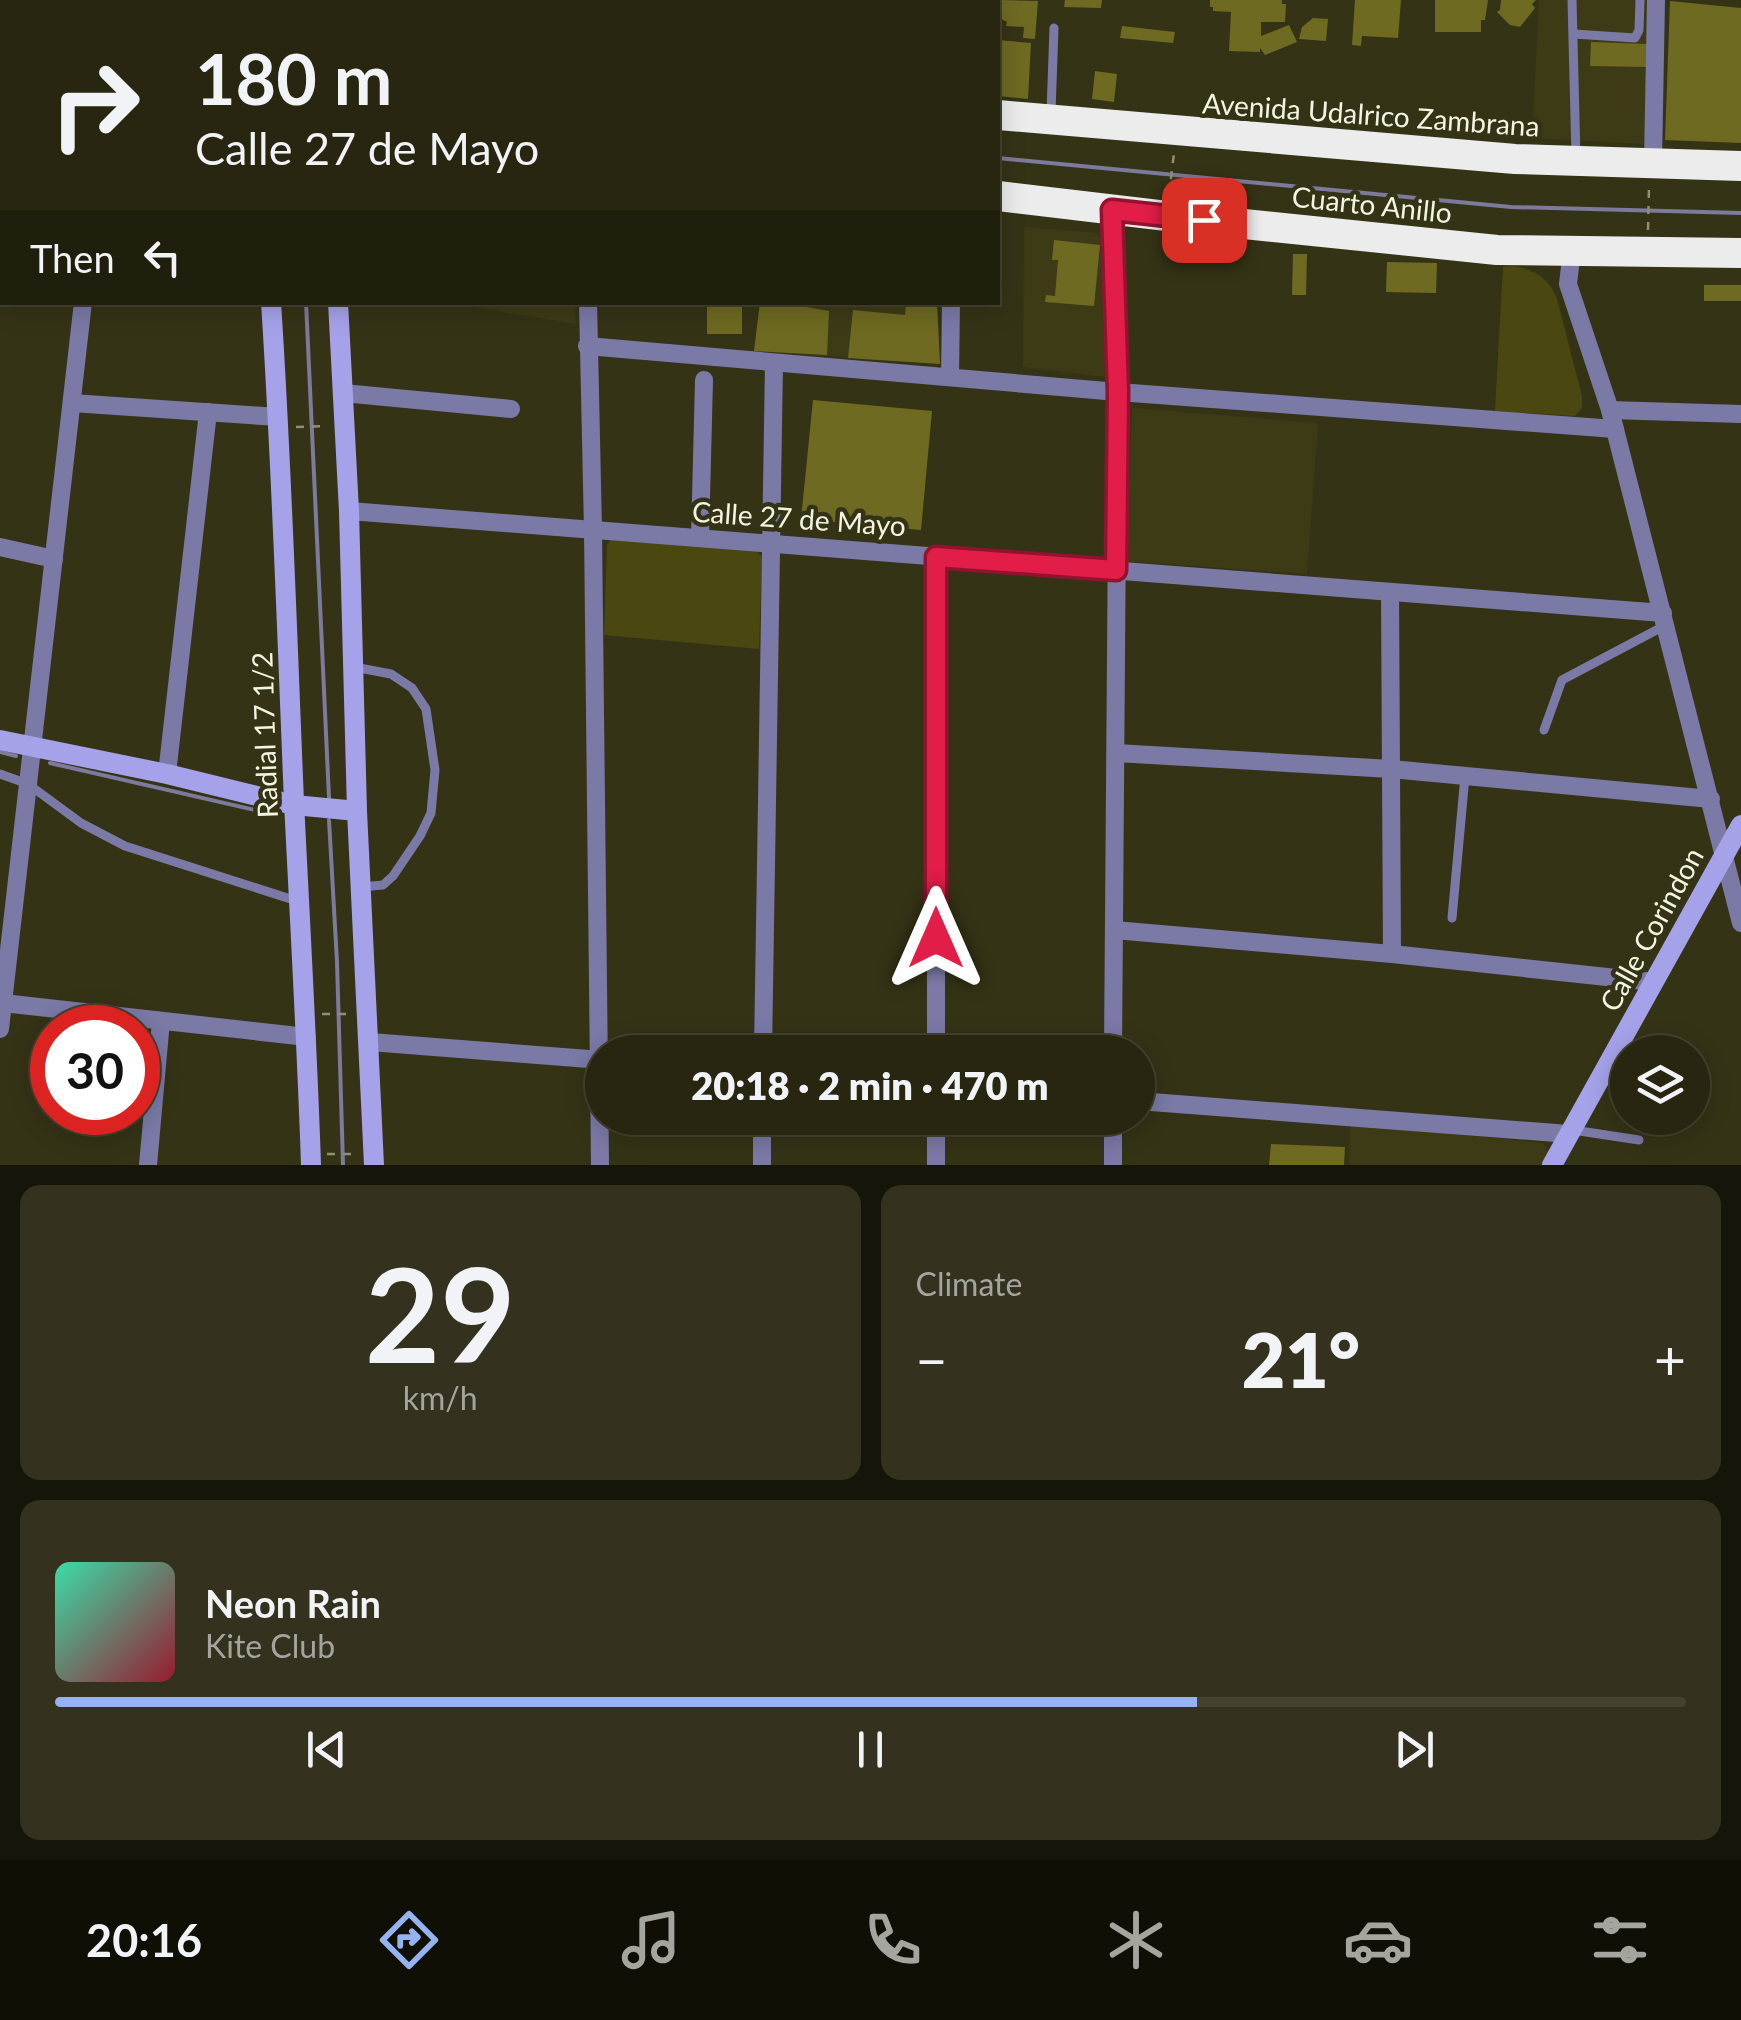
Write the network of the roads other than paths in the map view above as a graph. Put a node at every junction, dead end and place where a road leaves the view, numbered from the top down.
1 (1572, 0) edge
2 (1640, 0) edge
3 (1656, 0) edge
4 (1054, 28) dead end
5 (1574, 34) junction
6 (1000, 114) edge
7 (1050, 120) junction
8 (1576, 160) junction
9 (1741, 166) edge
10 (1651, 175) junction
11 (1000, 196) edge
12 (1112, 210) junction
13 (1572, 250) junction
14 (1741, 253) edge
15 (84, 305) edge
16 (271, 305) edge
17 (338, 305) edge
18 (588, 305) edge
19 (951, 305) edge
20 (588, 346) junction
21 (774, 363) junction
22 (950, 376) junction
23 (704, 380) dead end
24 (1118, 392) junction
25 (342, 393) junction
26 (72, 403) junction
27 (512, 409) dead end
28 (208, 412) junction
29 (1741, 414) edge
30 (278, 417) junction
31 (1612, 420) junction
32 (349, 511) junction
33 (593, 530) junction
34 (700, 538) junction
35 (770, 544) junction
36 (0, 547) edge
37 (936, 557) junction
38 (54, 560) junction
39 (1116, 570) junction
40 (1390, 592) junction
41 (1664, 619) junction
42 (353, 666) junction
43 (1544, 730) dead end
44 (0, 740) edge
45 (32, 748) junction
46 (1116, 753) junction
47 (1390, 769) junction
48 (0, 774) edge
49 (167, 774) junction
50 (1466, 776) junction
51 (28, 784) junction
52 (1711, 799) junction
53 (294, 805) junction
54 (357, 811) junction
55 (1741, 825) edge
56 (1724, 854) junction
57 (361, 886) junction
58 (300, 902) junction
59 (1452, 918) dead end
60 (1741, 923) edge
61 (6, 926) edge
62 (1114, 930) junction
63 (1392, 954) junction
64 (1654, 982) junction
65 (3, 1004) junction
66 (161, 1021) junction
67 (0, 1029) edge
68 (602, 1035) edge
69 (763, 1035) edge
70 (936, 1035) edge
71 (1113, 1035) edge
72 (307, 1037) junction
73 (370, 1042) junction
74 (585, 1059) edge
75 (1155, 1102) edge
76 (1570, 1132) junction
77 (601, 1135) edge
78 (762, 1135) edge
79 (936, 1135) edge
80 (1112, 1135) edge
81 (1639, 1140) dead end
82 (148, 1165) edge
83 (310, 1165) edge
84 (374, 1165) edge
85 (600, 1165) edge
86 (762, 1165) edge
87 (936, 1165) edge
88 (1112, 1165) edge
89 (1552, 1165) edge

1 - 5 lane
2 - 5 lane
3 - 10 street
4 - 7 lane
5 - 8 lane
6 - 7 highway, Avenida Udalrico Zambrana
7 - 8 highway, Avenida Udalrico Zambrana
8 - 10 highway, Avenida Udalrico Zambrana
9 - 10 highway, Avenida Udalrico Zambrana
11 - 12 highway, Cuarto Anillo
12 - 13 highway, Cuarto Anillo
12 - 24 street
13 - 14 highway, Cuarto Anillo
13 - 31 street
15 - 26 street
16 - 30 main road, Radial 17 1/2
17 - 25 main road
18 - 20 street
19 - 22 street
20 - 21 street
20 - 33 street
21 - 22 street
21 - 35 street
22 - 24 street
23 - 34 street
24 - 31 street
24 - 39 street
25 - 27 street
25 - 32 main road
26 - 28 street
26 - 38 street
28 - 30 street
28 - 49 street
29 - 31 street
30 - 53 main road, Radial 17 1/2
31 - 41 street
32 - 33 street, Calle 27 de Mayo
32 - 42 main road
33 - 34 street, Calle 27 de Mayo
33 - 68 street
34 - 35 street, Calle 27 de Mayo
35 - 37 street, Calle 27 de Mayo
35 - 69 street
36 - 38 street
37 - 39 street, Calle 27 de Mayo
37 - 70 street
38 - 45 street
39 - 40 street, Calle 27 de Mayo
39 - 46 street
40 - 41 street, Calle 27 de Mayo
40 - 47 street
41 - 43 lane
41 - 52 street
42 - 54 main road
42 - 57 lane
44 - 45 main road
45 - 49 main road
45 - 51 street
46 - 47 street
46 - 62 street
47 - 50 street
47 - 63 street
48 - 51 lane
49 - 53 main road
50 - 52 street
50 - 59 lane
51 - 58 lane
51 - 61 street
52 - 56 street
53 - 54 main road
53 - 58 main road, Radial 17 1/2
54 - 57 main road
55 - 56 main road, Calle Corindon
56 - 60 street
56 - 64 main road, Calle Corindon
57 - 73 main road
58 - 72 main road, Radial 17 1/2
61 - 65 street
62 - 63 street
62 - 71 street
63 - 64 street
64 - 76 main road, Calle Corindon
65 - 66 street
65 - 67 street
66 - 72 street
66 - 82 street
72 - 83 main road, Radial 17 1/2
73 - 74 street
73 - 84 main road
75 - 76 street
76 - 81 lane
76 - 89 main road, Calle Corindon
77 - 85 street
78 - 86 street
79 - 87 street
80 - 88 street

